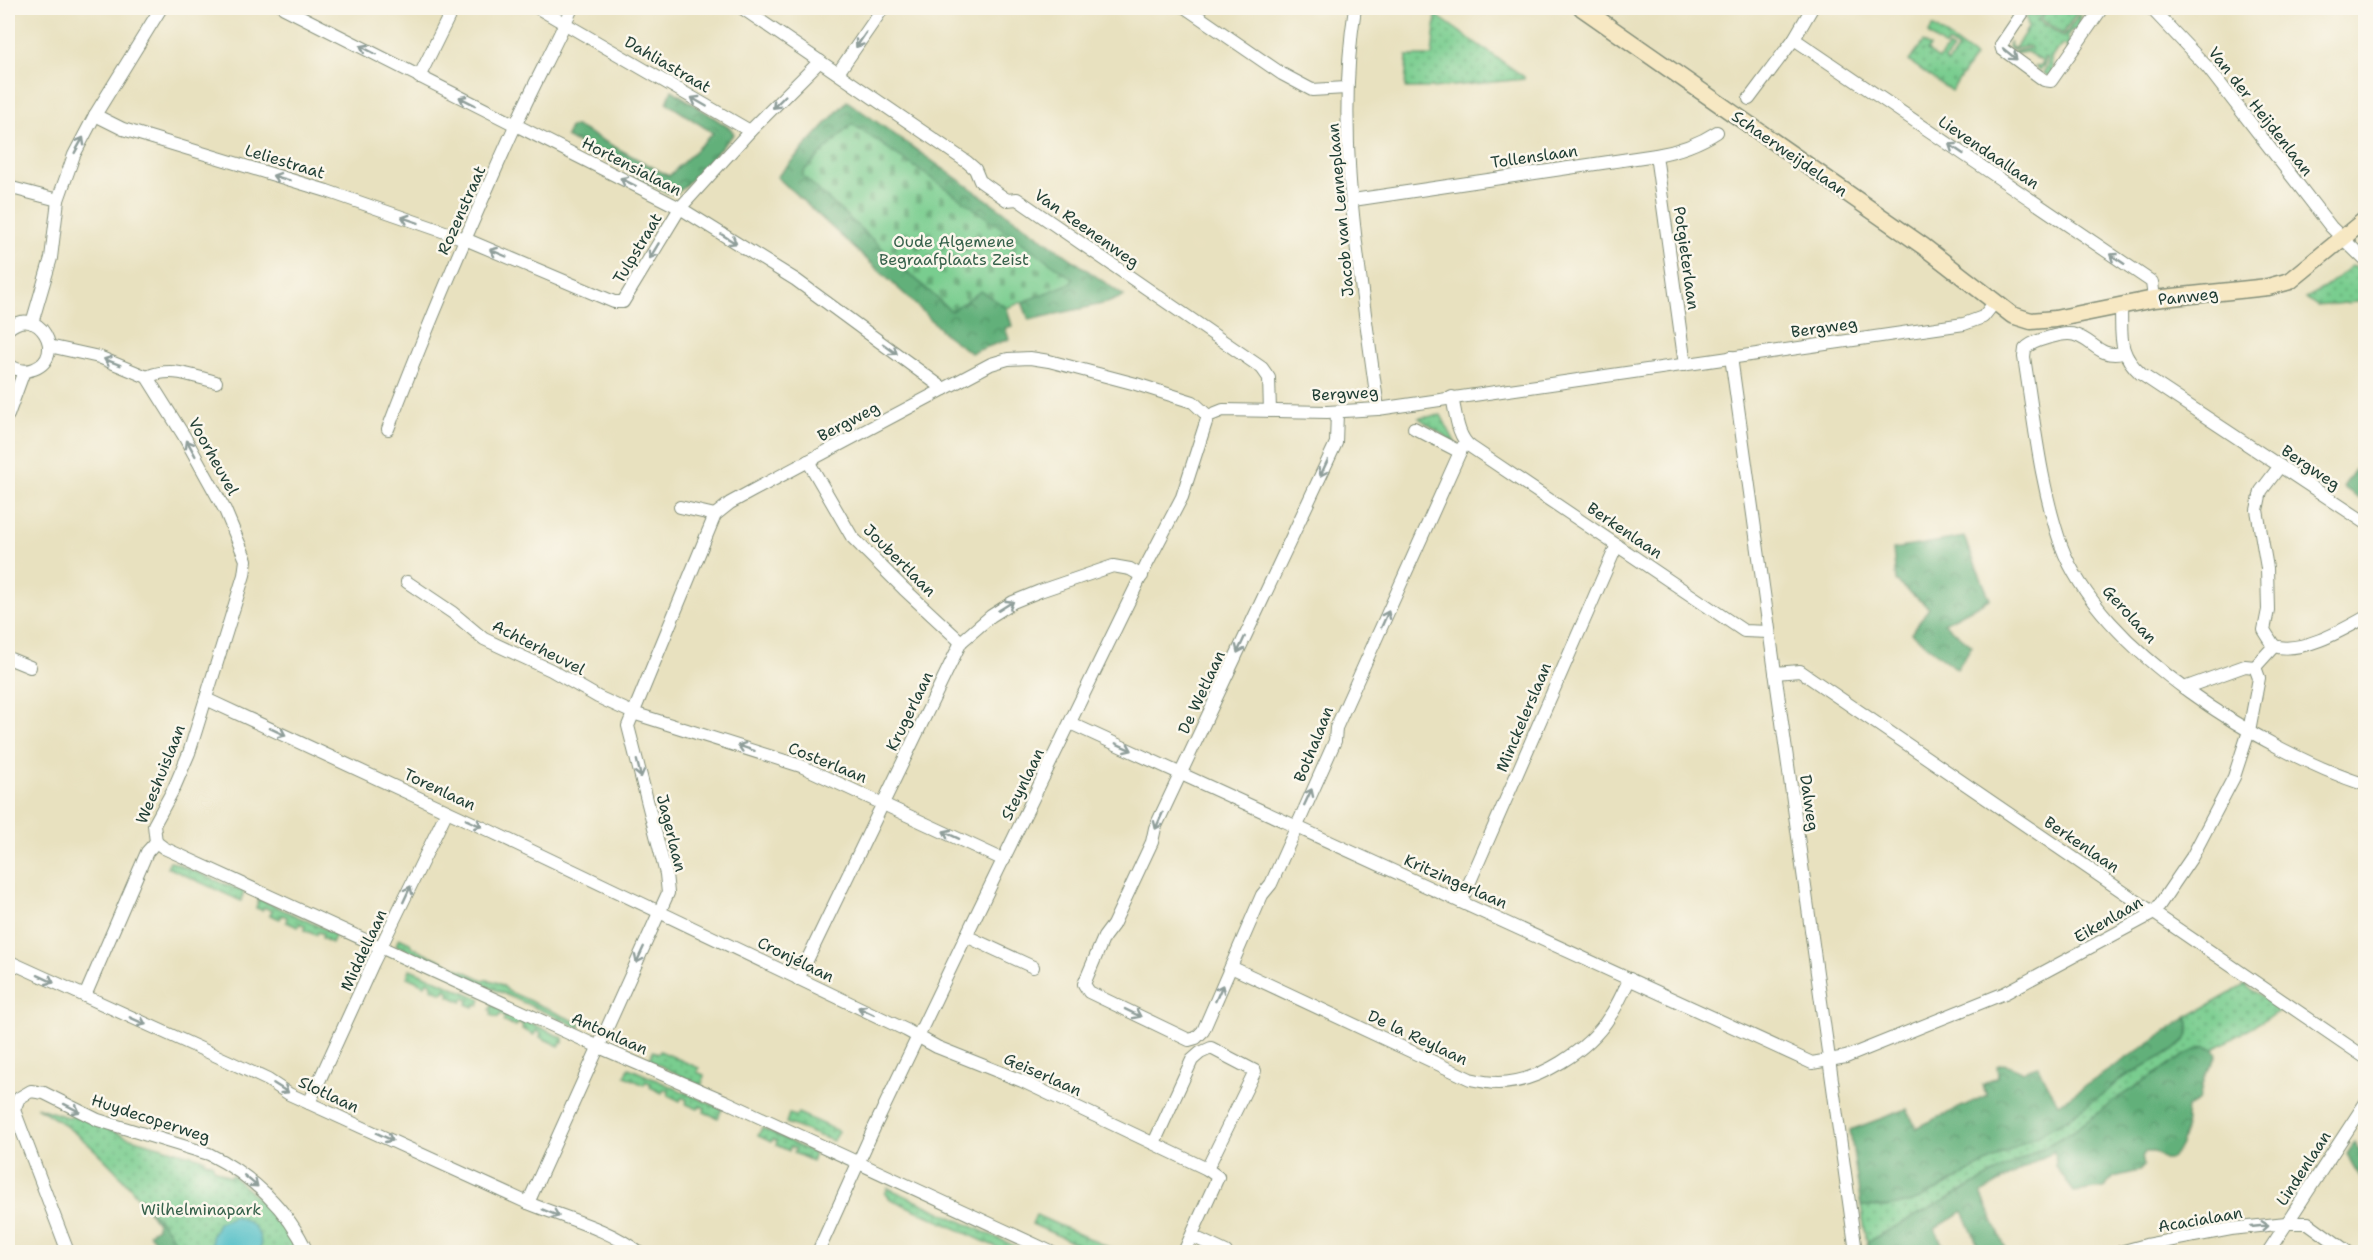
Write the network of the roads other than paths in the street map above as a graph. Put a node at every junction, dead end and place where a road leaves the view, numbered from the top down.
1 (161, 8) edge
2 (284, 8) edge
3 (453, 8) edge
4 (538, 8) edge
5 (572, 8) edge
6 (742, 8) edge
7 (883, 8) edge
8 (1186, 8) edge
9 (1355, 8) edge
10 (1582, 8) edge
11 (1812, 8) edge
12 (2026, 8) edge
13 (2102, 8) edge
14 (2151, 8) edge
15 (565, 24) junction
16 (1794, 39) junction
17 (820, 61) junction
18 (838, 73) junction
19 (419, 77) junction
20 (1346, 88) junction
21 (1749, 99) dead end
22 (95, 115) junction
23 (516, 125) junction
24 (750, 131) junction
25 (1717, 132) dead end
26 (1656, 155) junction
27 (8, 187) edge
28 (58, 200) junction
29 (1353, 200) junction
30 (680, 208) junction
31 (2366, 219) edge
32 (465, 239) junction
33 (2342, 239) junction
34 (2366, 261) edge
35 (2154, 299) junction
36 (1995, 302) junction
37 (2121, 306) junction
38 (32, 323) junction
39 (8, 329) edge
40 (49, 346) junction
41 (2123, 353) junction
42 (1731, 357) junction
43 (8, 364) edge
44 (1685, 364) junction
45 (24, 371) junction
46 (147, 377) junction
47 (216, 382) dead end
48 (944, 389) junction
49 (1452, 397) junction
50 (1378, 409) junction
51 (1270, 411) junction
52 (1337, 412) junction
53 (8, 415) edge
54 (1208, 416) junction
55 (1414, 428) dead end
56 (388, 429) dead end
57 (1463, 448) junction
58 (808, 461) junction
59 (2280, 466) junction
60 (730, 503) joint
61 (680, 507) dead end
62 (715, 515) junction
63 (2366, 523) edge
64 (1617, 545) junction
65 (244, 555) joint
66 (1142, 576) junction
67 (407, 582) dead end
68 (2366, 617) edge
69 (1770, 632) junction
70 (961, 642) junction
71 (2274, 646) junction
72 (8, 658) edge
73 (30, 667) dead end
74 (2255, 667) junction
75 (1775, 673) junction
76 (2184, 687) junction
77 (206, 699) junction
78 (633, 713) junction
79 (1070, 723) junction
80 (2249, 731) junction
81 (1182, 773) junction
82 (2366, 785) edge
83 (883, 802) junction
84 (447, 811) junction
85 (1294, 827) junction
86 (156, 842) junction
87 (1004, 860) junction
88 (1461, 902) junction
89 (660, 911) junction
90 (2154, 913) junction
91 (966, 936) junction
92 (382, 947) junction
93 (8, 961) edge
94 (1033, 967) dead end
95 (1231, 967) junction
96 (798, 979) junction
97 (1630, 979) junction
98 (85, 996) junction
99 (918, 1037) junction
100 (1189, 1040) joint
101 (599, 1047) junction
102 (2366, 1058) edge
103 (1830, 1061) junction
104 (2366, 1102) edge
105 (309, 1103) junction
106 (1154, 1143) junction
107 (859, 1164) junction
108 (1207, 1169) junction
109 (528, 1203) junction
110 (2286, 1223) junction
111 (1192, 1236) junction
112 (68, 1252) edge
113 (307, 1252) edge
114 (638, 1252) edge
115 (818, 1252) edge
116 (1051, 1252) edge
117 (1184, 1252) edge
118 (1227, 1252) edge
119 (1856, 1252) edge
120 (2120, 1252) edge
121 (2268, 1252) edge
122 (2348, 1252) edge

1 - 22 street
19 -> 2 street, Hortensialaan
3 - 19 street
4 - 15 street, Dahliastraat
5 - 15 street, Rozenstraat
6 - 17 street, Van Reenenweg
7 -> 18 street
8 - 20 street
9 - 20 street, Jacob van Lenneplaan
10 - 36 street, Schaerweijdelaan
11 - 16 street
12 -> 13 street
14 - 33 street, Van der Heijdenlaan
15 - 23 street, Rozenstraat
24 -> 15 street, Dahliastraat
16 - 21 street
35 -> 16 street, Lievendaallaan
17 - 18 street, Van Reenenweg
17 -> 24 street, Tulpstraat
18 - 51 street, Van Reenenweg
23 -> 19 street, Hortensialaan
20 - 29 street, Jacob van Lenneplaan
28 -> 22 street
32 -> 22 street, Leliestraat
30 -> 23 street, Hortensialaan
23 - 32 street, Rozenstraat
24 - 30 street, Tulpstraat
25 - 26 street, Tollenslaan
26 - 29 street, Tollenslaan
26 - 44 street, Potgieterlaan
27 - 28 street
28 - 38 street
29 - 50 street, Jacob van Lenneplaan
30 -> 32 street, Tulpstraat
30 -> 48 street, Hortensialaan
31 - 33 street, Panweg
32 - 56 street, Rozenstraat
33 - 34 street, Van der Heijdenlaan
33 - 35 street, Panweg
35 - 37 street, Panweg
36 - 37 street, Panweg
36 - 42 street, Bergweg
37 - 41 street
38 - 39 street
38 - 40 street
40 - 45 street
46 -> 40 street
41 - 59 street, Bergweg
41 - 76 street, Gerolaan
42 - 44 street, Bergweg
42 - 69 street, Dalweg
43 - 45 street
44 - 49 street, Bergweg
45 - 53 street
46 - 47 street
65 -> 46 street, Voorheuvel
48 - 54 street, Bergweg
48 - 58 street, Bergweg
49 - 50 street, Bergweg
49 - 57 street
50 - 52 street, Bergweg
51 - 52 street, Bergweg
51 - 54 street, Bergweg
52 -> 81 street, De Wetlaan
54 - 66 street, Steynlaan
55 - 57 street, Berkenlaan
57 - 64 street, Berkenlaan
85 -> 57 street, Bothalaan
58 - 60 street, Bergweg
58 - 70 street, Joubertlaan
59 - 63 street, Bergweg
59 - 71 street
60 - 62 street, Jagerlaan
61 - 62 street
62 - 78 street, Jagerlaan
64 - 69 street, Berkenlaan
64 - 88 street, Minckelerslaan
65 - 77 street, Weeshuislaan
70 -> 66 street, Krugerlaan
66 - 79 street, Steynlaan
67 - 78 street, Achterheuvel
68 - 71 street
69 - 75 street, Dalweg
70 - 83 street, Krugerlaan
71 - 74 street
72 - 73 street
74 - 76 street
74 - 80 street, Eikenlaan
75 - 90 street, Berkenlaan
75 - 103 street, Dalweg
76 - 80 street, Gerolaan
77 -> 84 street, Torenlaan
77 - 86 street, Weeshuislaan
83 -> 78 street, Costerlaan
78 -> 89 street, Jagerlaan
79 -> 81 street, Kritzingerlaan
79 - 87 street, Steynlaan
80 - 82 street, Gerolaan
80 - 90 street, Eikenlaan
81 - 85 street, Kritzingerlaan
81 -> 100 street, De Wetlaan
87 -> 83 street, Costerlaan
83 - 96 street, Krugerlaan
84 -> 89 street, Torenlaan
92 -> 84 street, Middellaan
85 - 88 street, Kritzingerlaan
85 - 95 street, Bothalaan
86 - 92 street, Antonlaan
86 - 98 street, Weeshuislaan
87 - 91 street, Steynlaan
88 - 97 street, Kritzingerlaan
89 - 96 street, Cronjélaan
89 -> 101 street, Jagerlaan
90 - 102 street, Berkenlaan
90 - 103 street, Eikenlaan
91 - 94 street
91 - 99 street, Steynlaan
92 - 101 street, Antonlaan
92 - 105 street, Middellaan
93 -> 98 street, Slotlaan
95 - 97 street, De la Reylaan
100 -> 95 street, Bothalaan
99 -> 96 street, Cronjélaan
97 - 103 street, Kritzingerlaan
98 -> 105 street, Slotlaan
99 - 106 street, Geiserlaan
99 - 107 street, Steynlaan
101 - 107 street, Antonlaan
101 - 109 street, Jagerlaan
103 - 119 street, Dalweg
104 - 110 street, Lindenlaan
105 -> 109 street, Slotlaan
106 - 108 street, Geiserlaan
106 - 108 street
107 - 115 street, Steynlaan
107 - 116 street, Antonlaan
108 - 111 street
109 -> 114 street, Slotlaan
120 -> 110 street, Acacialaan
110 - 121 street, Lindenlaan
110 - 122 street, Acacialaan
111 - 117 street
111 - 118 street
112 -> 113 street, Huydecoperweg

